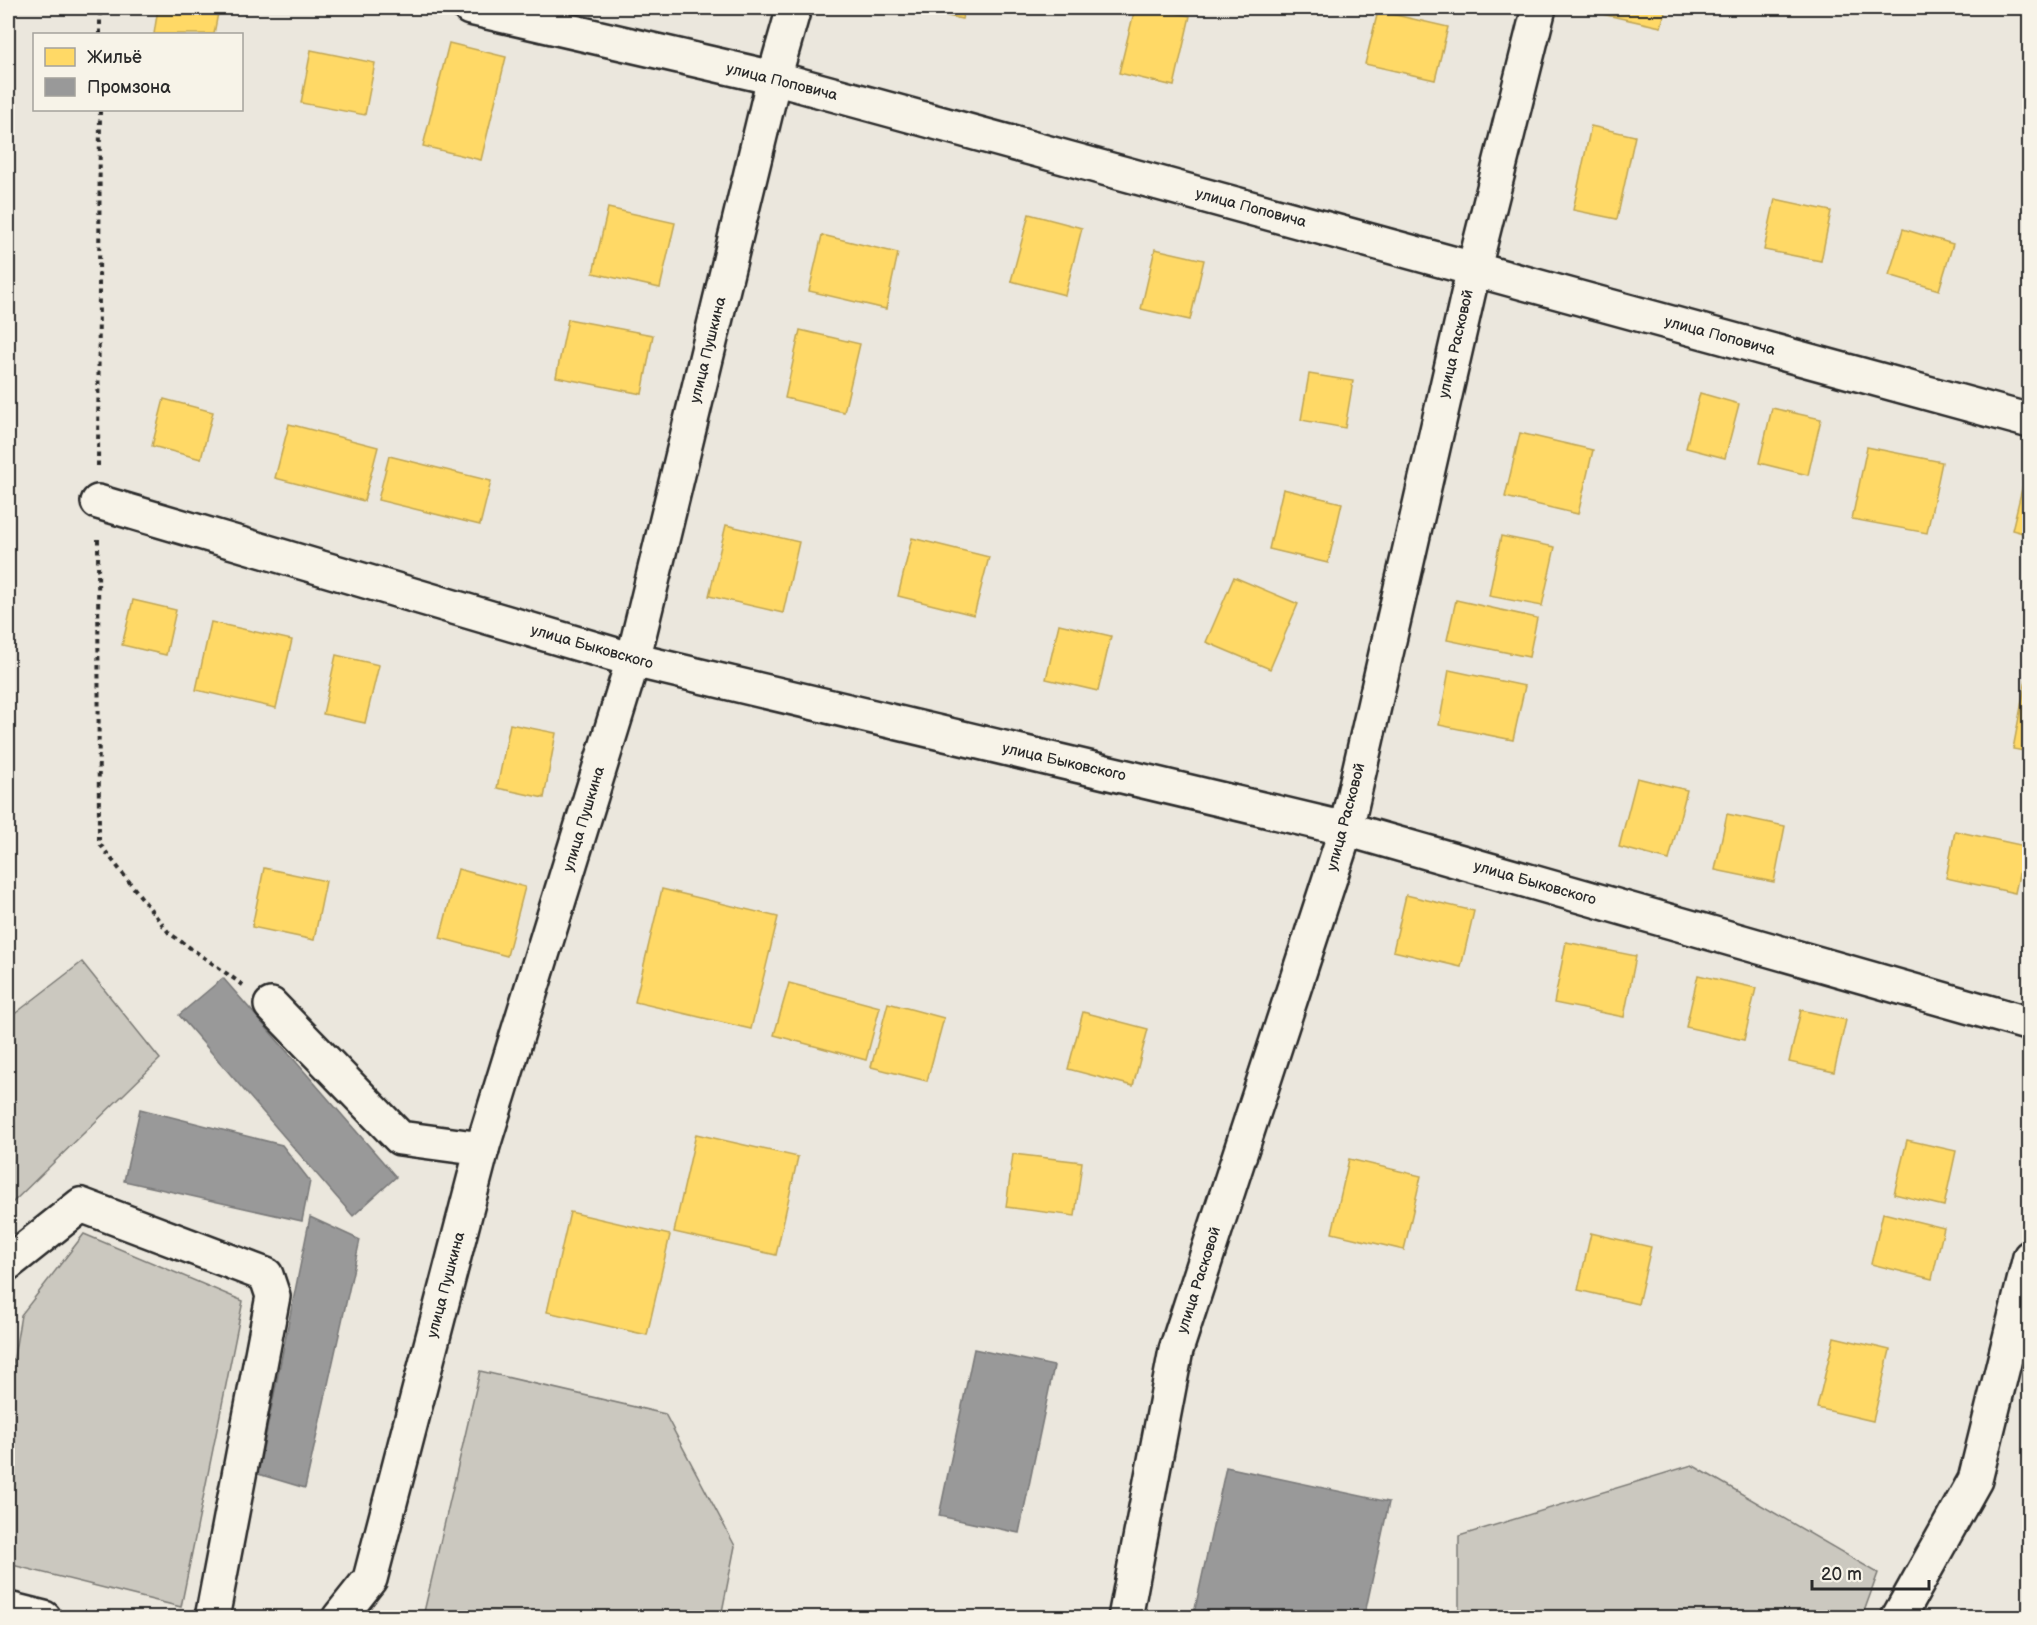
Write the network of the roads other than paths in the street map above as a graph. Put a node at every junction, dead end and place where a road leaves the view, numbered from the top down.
1 (470, 8) edge
2 (794, 8) edge
3 (1539, 8) edge
4 (774, 78) junction
5 (1474, 268) junction
6 (2030, 421) edge
7 (98, 502) road end
8 (633, 660) junction
9 (1346, 829) junction
10 (271, 1005) road end
11 (2030, 1024) edge
12 (482, 1149) junction
13 (2030, 1257) edge
14 (8, 1263) edge
15 (8, 1609) edge
16 (44, 1617) edge
17 (212, 1617) edge
18 (339, 1617) edge
19 (1125, 1617) edge
20 (1898, 1617) edge

1 - 4 street, улица Поповича
2 - 4 street, улица Пушкина
3 - 5 street, улица Расковой
4 - 5 street, улица Поповича
4 - 8 street, улица Пушкина
5 - 6 street, улица Поповича
5 - 9 street, улица Расковой
7 - 8 street, улица Быковского
8 - 9 street, улица Быковского
8 - 12 street, улица Пушкина
9 - 11 street, улица Быковского
9 - 19 street, улица Расковой
10 - 12 street
12 - 18 street, улица Пушкина
13 - 20 street
14 - 17 street
15 - 16 street

